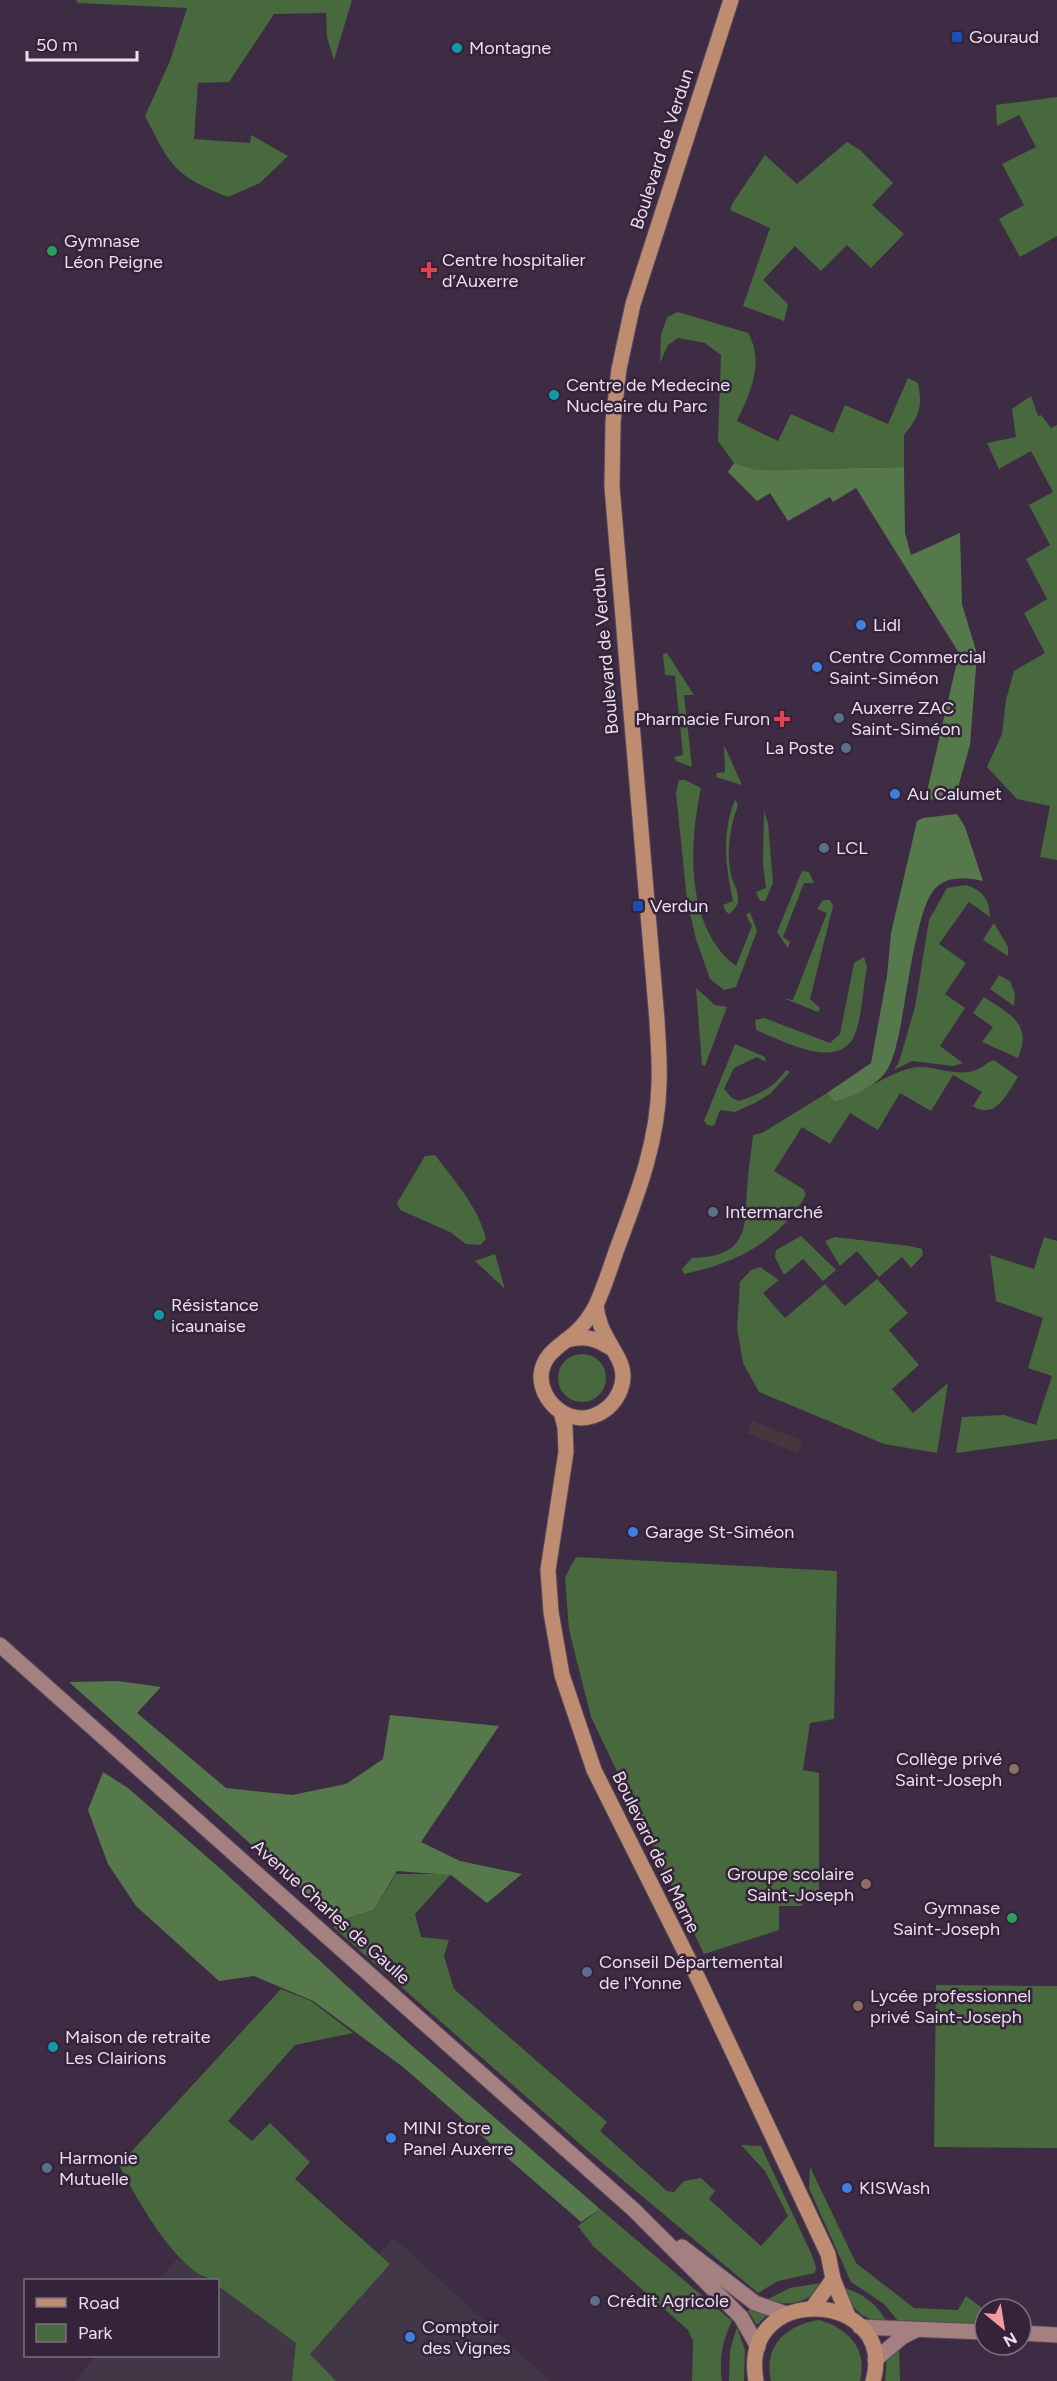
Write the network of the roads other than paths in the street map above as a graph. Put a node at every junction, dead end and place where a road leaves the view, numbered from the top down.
1 (732, 0) edge
2 (596, 1305) junction
3 (566, 1340) junction
4 (609, 1347) junction
5 (561, 1412) junction
6 (589, 1417) junction
7 (566, 1452) junction
8 (0, 1645) edge
9 (634, 2210) junction
10 (833, 2279) junction
11 (813, 2307) junction
12 (787, 2314) junction
13 (854, 2321) junction
14 (916, 2330) junction
15 (973, 2332) edge
16 (1033, 2334) edge
17 (1057, 2335) edge
18 (758, 2347) junction
19 (875, 2360) junction
20 (756, 2381) edge
21 (873, 2381) edge

1 - 2 main road, Boulevard de Verdun
2 - 3 main road, Boulevard de Verdun
2 - 4 main road
3 - 4 main road
3 - 5 main road
4 - 6 main road
5 - 6 main road
5 - 7 main road
6 - 7 main road
7 - 10 main road, Boulevard de la Marne
8 - 9 main road, Avenue Charles de Gaulle
9 - 12 main road, Avenue Charles de Gaulle
9 - 18 main road, Avenue Charles de Gaulle
10 - 11 main road
10 - 13 main road, Boulevard de la Marne
11 - 12 main road
11 - 13 main road
12 - 18 main road
13 - 14 main road
13 - 19 main road, Boulevard de la Marne
14 - 15 main road
14 - 19 main road
16 - 17 main road
18 - 20 main road
19 - 21 main road

